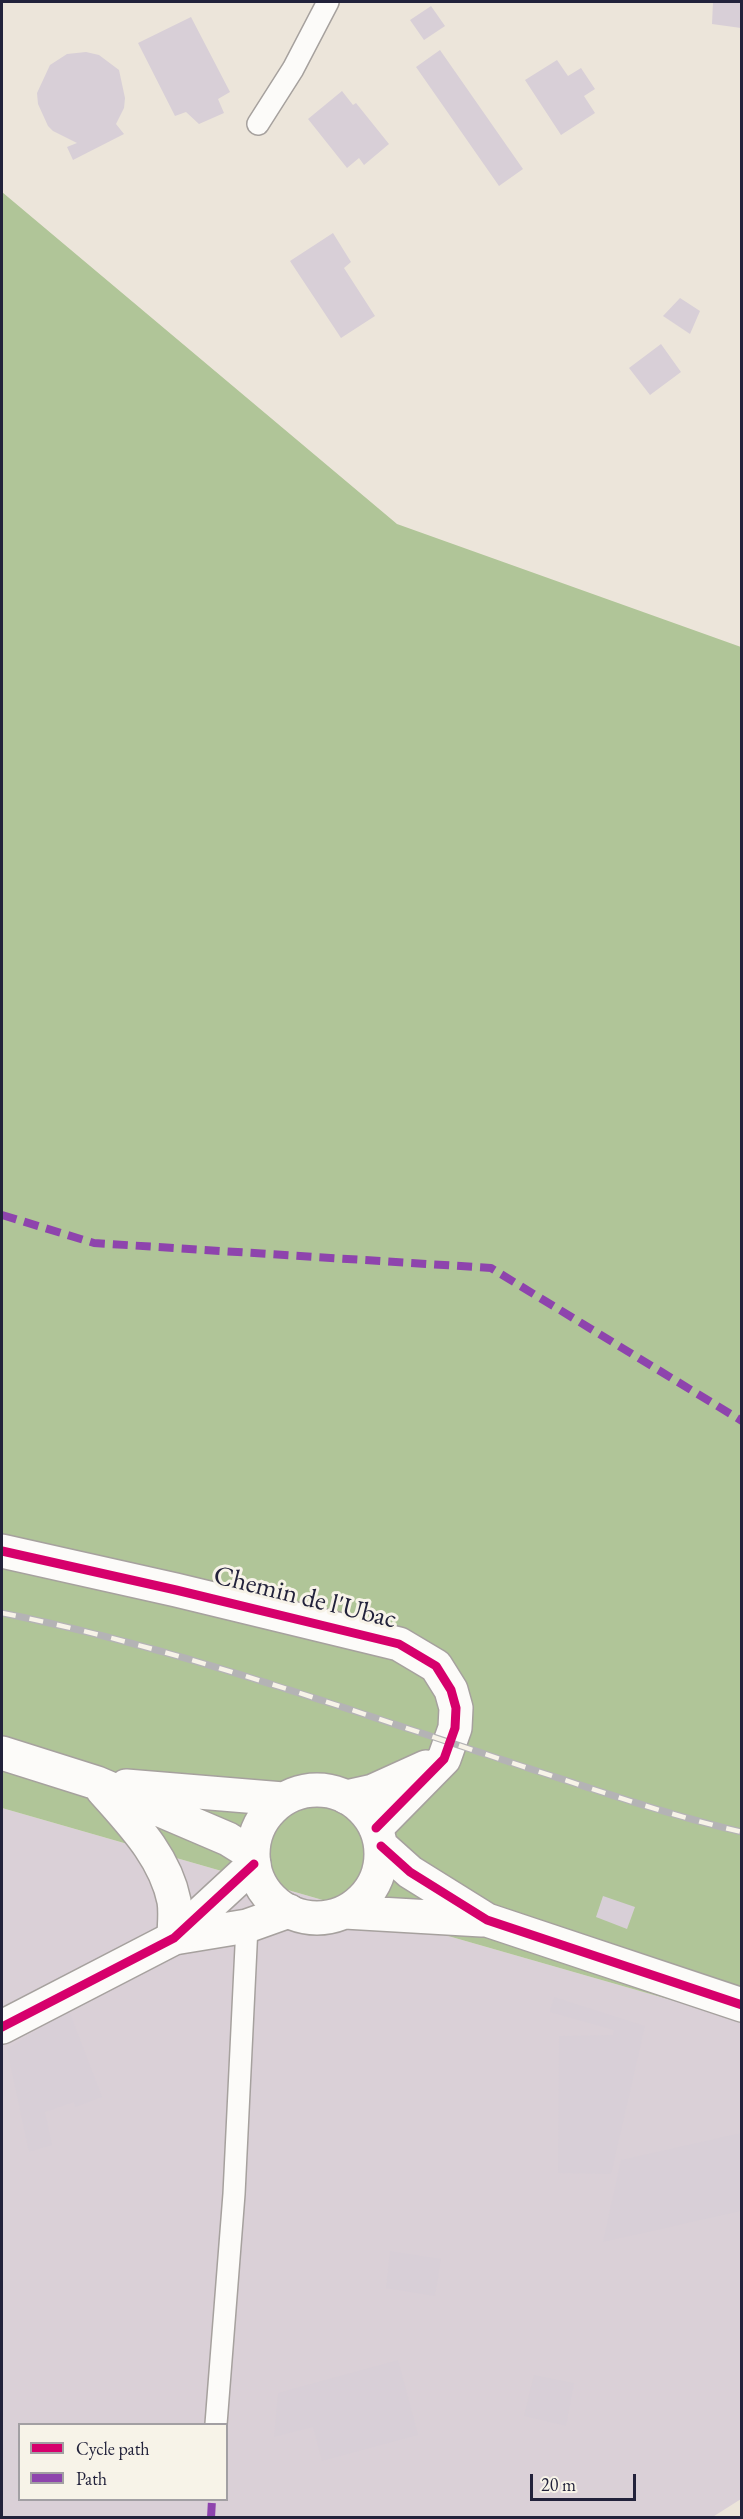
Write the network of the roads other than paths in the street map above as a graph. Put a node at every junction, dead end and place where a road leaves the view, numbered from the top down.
1 (328, 2) edge
2 (258, 124) dead end
3 (2, 1551) edge
4 (2, 1753) edge
5 (444, 1759) junction
6 (97, 1783) junction
7 (346, 1797) junction
8 (283, 1799) junction
9 (378, 1837) junction
10 (253, 1859) junction
11 (289, 1911) junction
12 (345, 1912) junction
13 (487, 1920) junction
14 (247, 1926) junction
15 (174, 1938) junction
16 (741, 2005) edge
17 (2, 2027) edge
18 (216, 2423) edge

1 - 2 lane
3 - 5 street, Chemin de l'Ubac
4 - 6 street
5 - 7 street
5 - 9 street, Chemin de l'Ubac
6 - 8 street
6 - 10 street
6 - 15 street
7 - 8 street
7 - 9 street
8 - 10 street
9 - 12 street
9 - 13 street
10 - 11 street
10 - 15 street
11 - 12 street
11 - 14 street
12 - 13 street
13 - 16 street
14 - 15 street
14 - 18 lane
15 - 17 street

